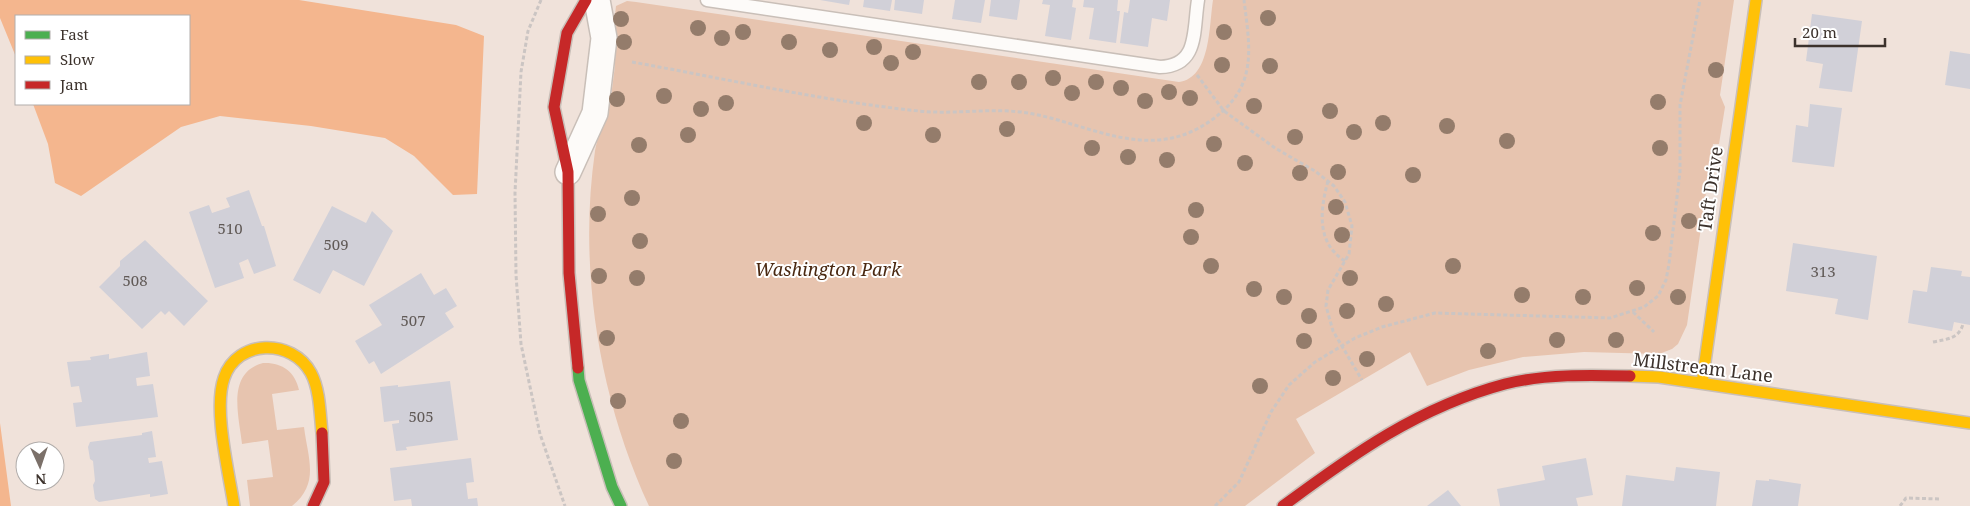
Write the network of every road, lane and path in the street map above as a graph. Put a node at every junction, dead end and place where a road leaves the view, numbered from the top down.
1 (541, 0) edge
2 (586, 0) edge
3 (597, 0) edge
4 (707, 0) edge
5 (1198, 0) edge
6 (1244, 0) edge
7 (1700, 0) edge
8 (1756, 0) edge
9 (632, 62) dead end
10 (1196, 73) dead end
11 (1224, 111) junction
12 (568, 172) junction
13 (1328, 181) junction
14 (1345, 262) junction
15 (1633, 312) junction
16 (1963, 324) dead end
17 (1654, 332) dead end
18 (1933, 342) dead end
19 (1341, 346) junction
20 (1362, 380) dead end
21 (1702, 383) junction
22 (1970, 423) edge
23 (1940, 499) dead end
24 (234, 506) edge
25 (313, 506) edge
26 (565, 506) edge
27 (621, 506) edge
28 (1215, 506) edge
29 (1283, 506) edge
30 (1900, 506) edge

1 - 26 path
2 - 12 street
3 - 12 street
4 - 5 lane
6 - 11 path
7 - 15 path
8 - 21 street, Taft Drive
9 - 11 path
10 - 11 path
11 - 13 path
12 - 27 street
13 - 14 path
13 - 14 path
14 - 19 path
15 - 17 path
15 - 19 path
16 - 18 path
19 - 20 path
19 - 28 path
21 - 22 street, Millstream Lane
21 - 29 street, Millstream Lane
23 - 30 path
24 - 25 street

